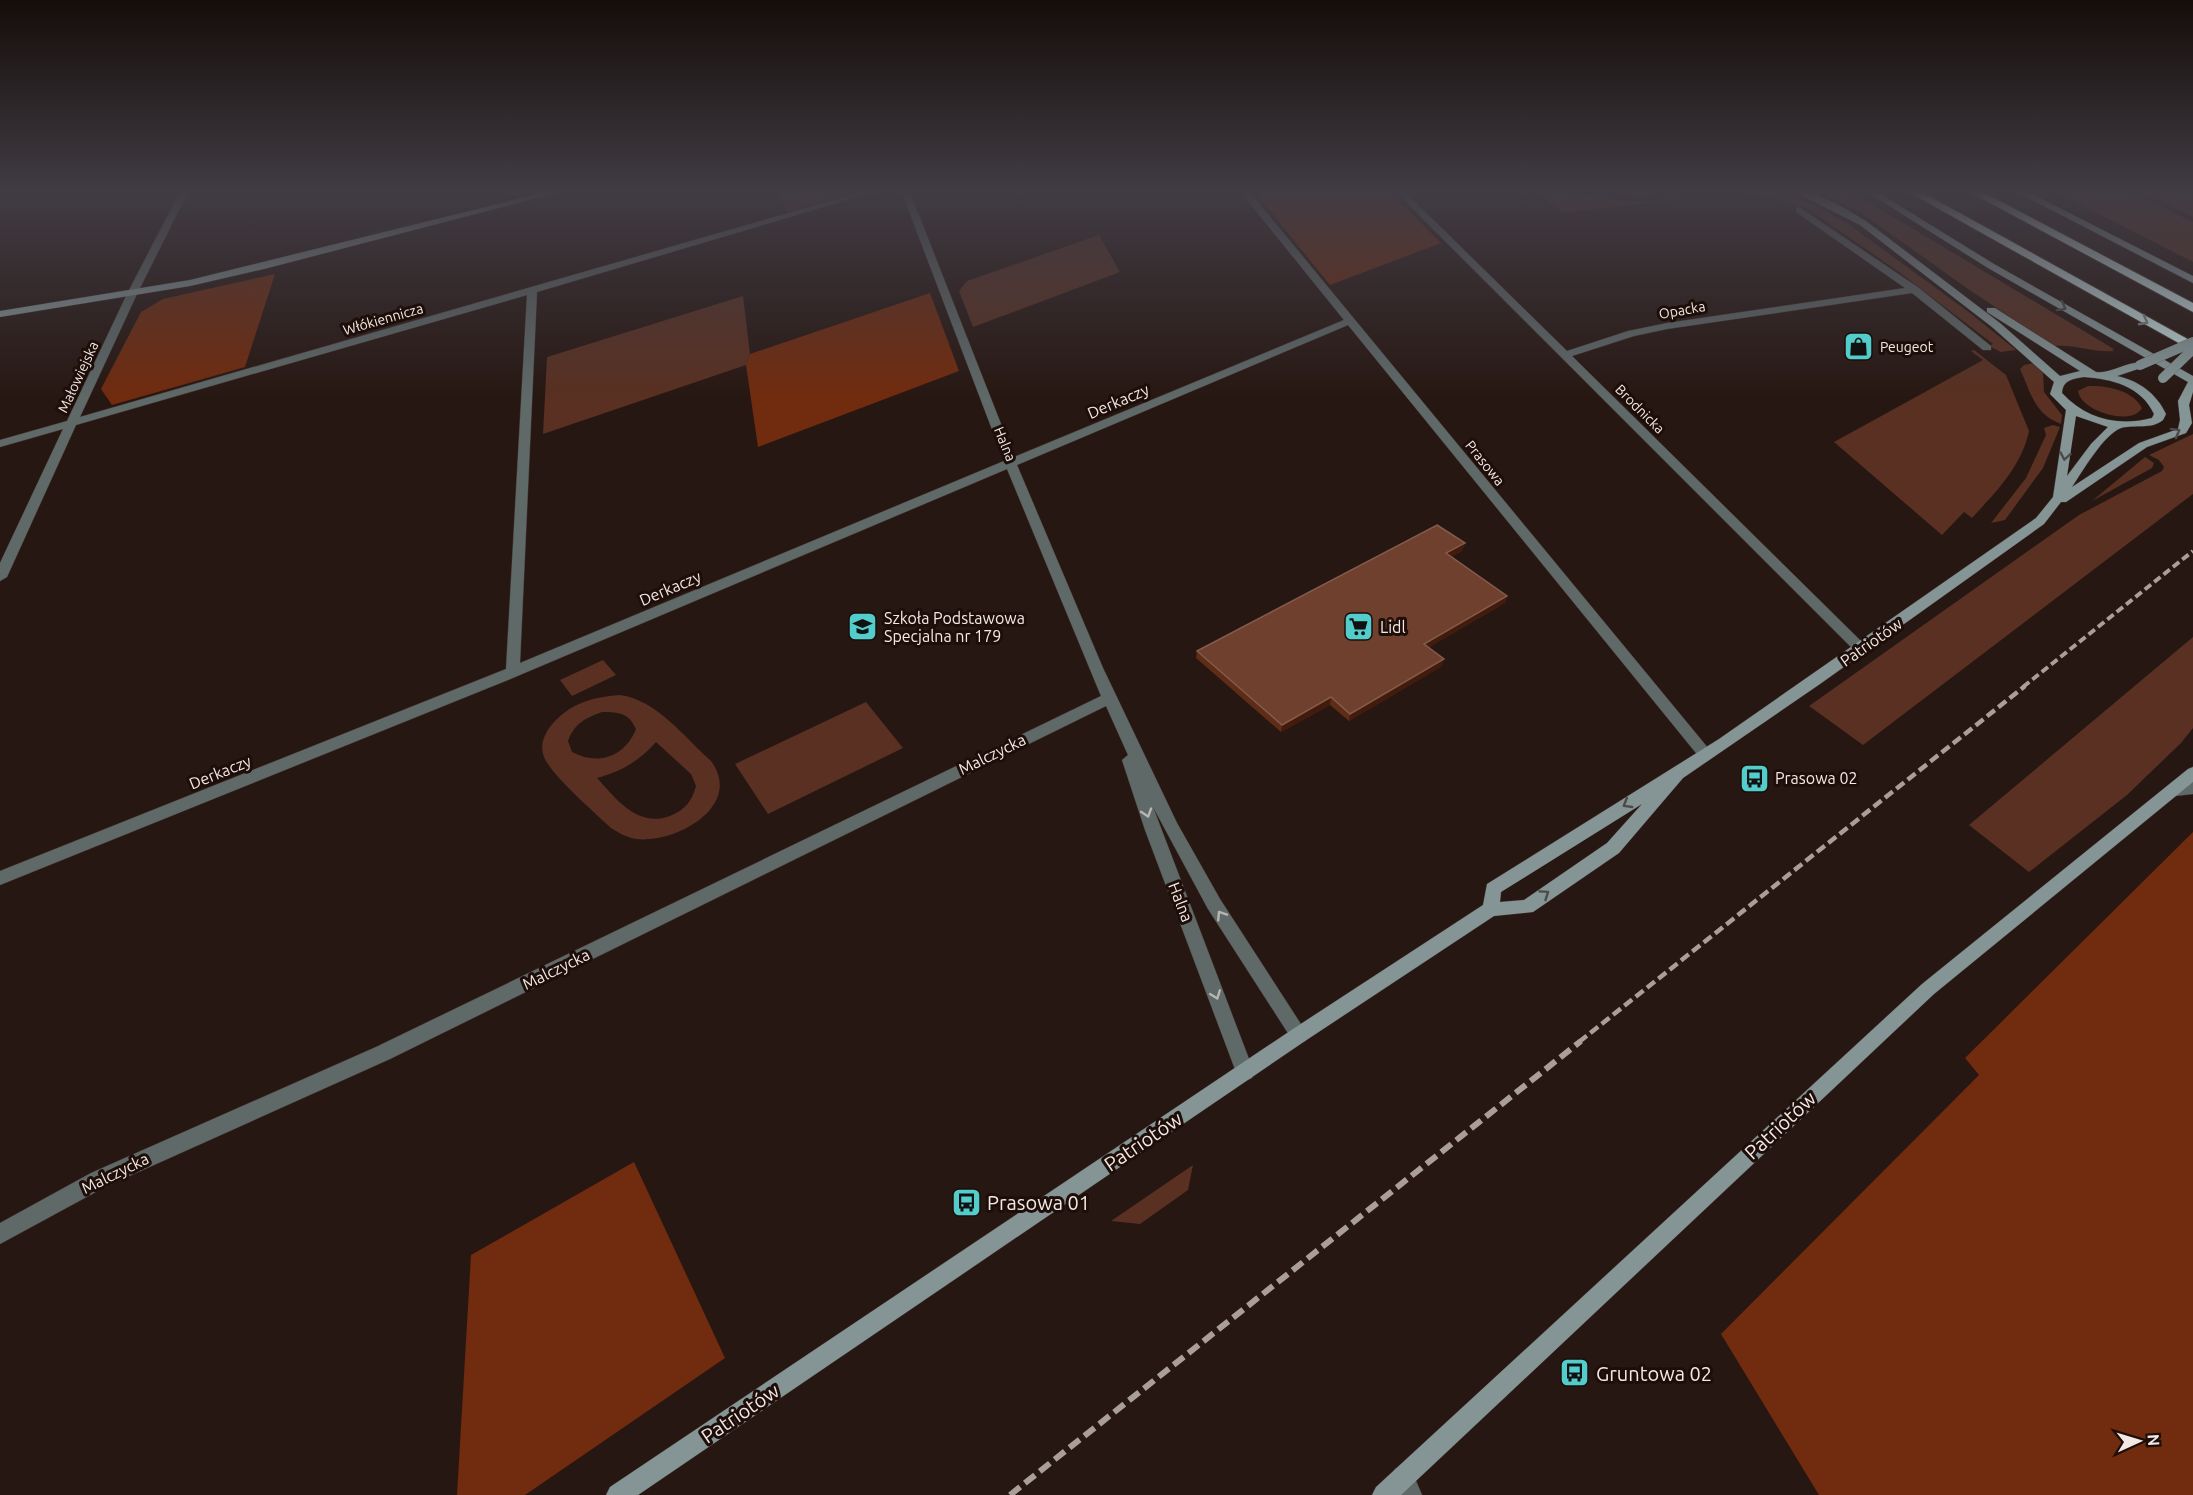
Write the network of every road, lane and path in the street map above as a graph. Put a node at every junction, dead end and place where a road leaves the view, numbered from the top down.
1 (150, 260) edge
2 (289, 260) edge
3 (636, 260) edge
4 (933, 260) edge
5 (1299, 260) edge
6 (1469, 260) edge
7 (1871, 260) edge
8 (1912, 260) edge
9 (1916, 260) edge
10 (1983, 260) edge
11 (2033, 260) edge
12 (2102, 260) edge
13 (2153, 260) edge
14 (2193, 280) edge
15 (532, 290) junction
16 (1915, 290) junction
17 (132, 294) junction
18 (2193, 308) edge
19 (0, 314) edge
20 (1349, 321) junction
21 (2193, 342) edge
22 (1987, 348) dead end
23 (2193, 348) edge
24 (1565, 355) junction
25 (2092, 374) junction
26 (2105, 376) junction
27 (2060, 381) junction
28 (2191, 385) edge
29 (2150, 395) junction
30 (2071, 410) junction
31 (73, 423) junction
32 (2117, 426) junction
33 (0, 444) edge
34 (1013, 463) junction
35 (2057, 502) junction
36 (0, 577) edge
37 (1861, 649) junction
38 (513, 671) junction
39 (1109, 698) junction
40 (1705, 754) junction
41 (2193, 773) edge
42 (1677, 774) junction
43 (2193, 788) edge
44 (2175, 790) junction
45 (0, 878) edge
46 (1491, 909) junction
47 (1299, 1035) junction
48 (1245, 1072) junction
49 (0, 1234) edge
50 (1407, 1486) edge
51 (618, 1495) edge
52 (1383, 1495) edge

1 - 17 street, Małowiejska
2 - 17 main road
3 - 15 street, Włókiennicza
4 - 34 street, Halna
5 - 20 street, Prasowa
6 - 24 street, Brodnicka
7 - 16 street
8 - 27 main road
9 - 25 main road
10 -> 28 main road
11 -> 23 highway
12 - 18 highway
13 - 14 main road
15 - 31 street, Włókiennicza
15 - 38 street
16 - 22 street
16 - 24 street, Opacka
17 - 19 main road
17 - 31 street, Małowiejska
20 - 34 street, Derkaczy
20 - 40 street, Prasowa
21 - 26 main road, bridge
23 - 29 main road, bridge
24 - 37 street, Brodnicka
25 - 26 main road
25 - 27 main road
26 - 29 main road
27 - 30 main road
35 -> 28 main road
29 - 32 main road
30 - 32 main road
30 -> 35 main road
31 - 33 street, Włókiennicza
31 - 36 street, Małowiejska
32 - 35 main road, Patriotów
34 - 38 street, Derkaczy
34 - 39 street, Halna
35 - 37 main road, Patriotów
37 - 40 main road, Patriotów
38 - 45 street, Derkaczy
47 -> 39 street, Halna
39 -> 48 street, Halna
39 - 49 street, Malczycka
40 - 42 main road, Patriotów
41 - 44 main road, Patriotów
42 -> 46 main road, Patriotów
46 -> 42 main road, Patriotów
43 - 44 street
44 - 50 main road, Patriotów
46 - 47 main road, Patriotów
47 - 48 main road, Patriotów
48 - 51 main road, Patriotów
50 - 52 main road, Patriotów

